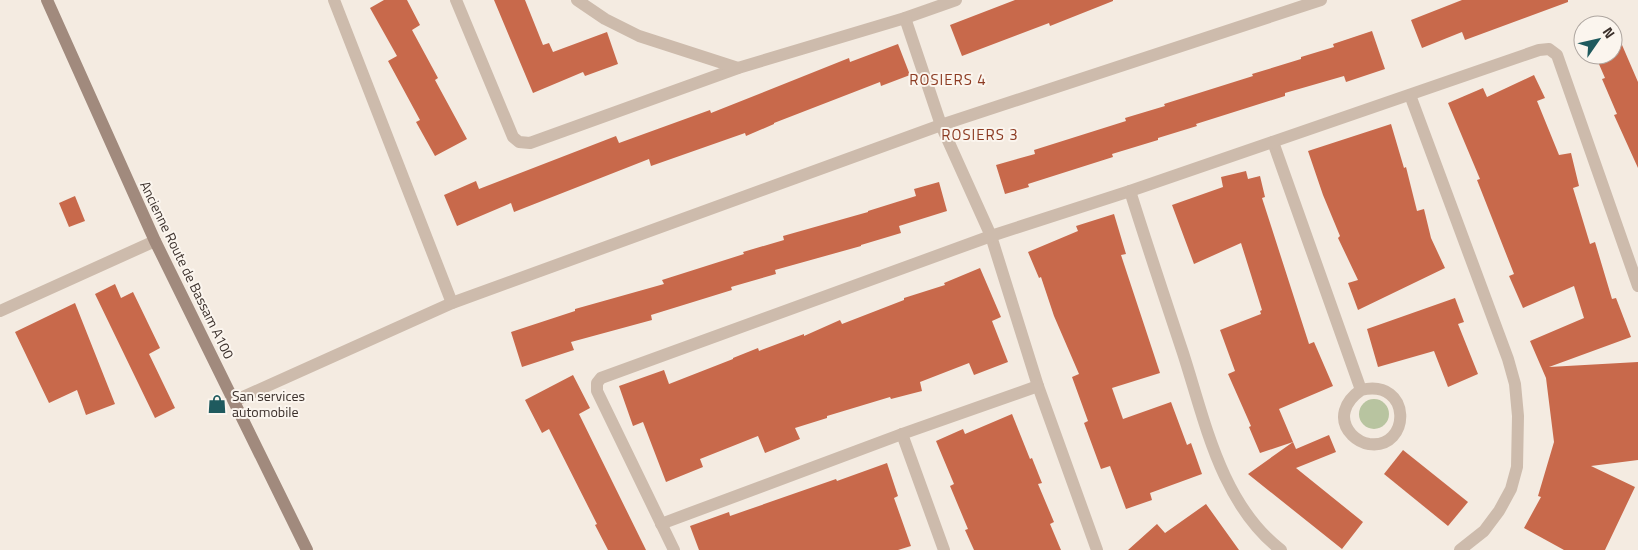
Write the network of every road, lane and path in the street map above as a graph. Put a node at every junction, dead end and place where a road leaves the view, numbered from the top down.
1 (47, 0) edge
2 (334, 0) edge
3 (456, 0) edge
4 (577, 0) edge
5 (956, 0) edge
6 (1321, 0) edge
7 (905, 18) junction
8 (738, 68) junction
9 (1410, 95) junction
10 (941, 125) junction
11 (1273, 142) junction
12 (1130, 191) junction
13 (991, 236) junction
14 (155, 241) junction
15 (1638, 286) edge
16 (452, 303) junction
17 (0, 311) edge
18 (1038, 386) junction
19 (1361, 390) junction
20 (234, 402) junction
21 (902, 434) junction
22 (661, 524) junction
23 (306, 550) edge
24 (674, 550) edge
25 (944, 550) edge
26 (1097, 550) edge
27 (1281, 550) edge
28 (1460, 550) edge

1 - 14 main road, Ancienne Route de Bassam A100
2 - 16 street
3 - 8 street
4 - 8 street
5 - 7 street
6 - 10 street
7 - 8 street
7 - 10 street
9 - 11 street
9 - 15 street
9 - 28 street
10 - 13 street
10 - 16 street
11 - 12 street
11 - 19 street
12 - 13 street
12 - 27 street
13 - 18 street
13 - 22 street
14 - 17 street
14 - 20 main road, Ancienne Route de Bassam A100
16 - 20 street
18 - 21 street
18 - 26 street
19 - 19 street
20 - 23 main road, Ancienne Route de Bassam A100
21 - 22 street
21 - 25 street
22 - 24 street

